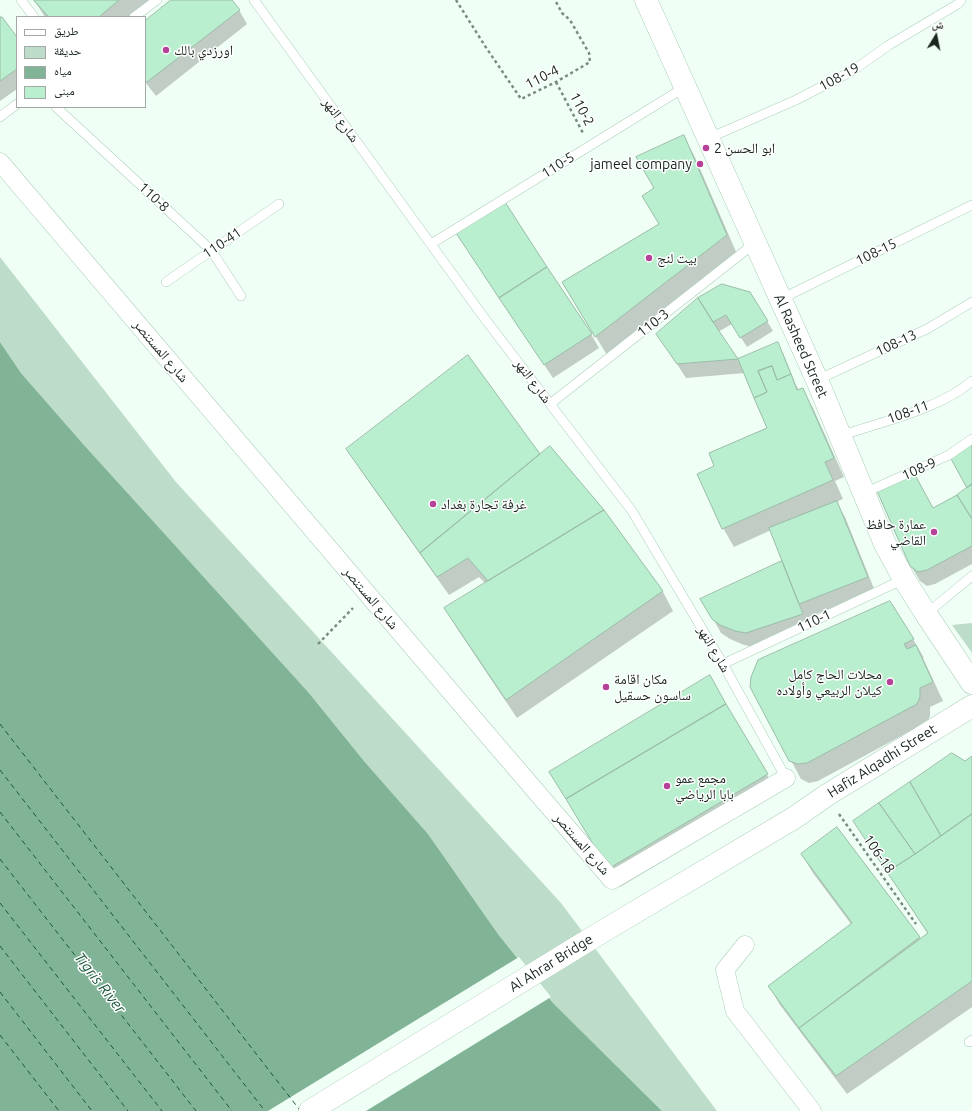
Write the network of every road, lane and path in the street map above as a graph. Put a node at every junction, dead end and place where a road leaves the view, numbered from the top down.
1 (21, 0) edge
2 (157, 0) edge
3 (254, 0) edge
4 (456, 0) edge
5 (555, 0) edge
6 (646, 0) edge
7 (961, 0) edge
8 (33, 16) edge
9 (135, 16) edge
10 (556, 82) junction
11 (685, 87) junction
12 (16, 105) edge
13 (57, 108) edge
14 (0, 117) edge
15 (709, 138) junction
16 (590, 145) junction
17 (0, 162) edge
18 (279, 204) dead end
19 (972, 205) edge
20 (756, 242) junction
21 (431, 244) junction
22 (211, 250) junction
23 (166, 282) dead end
24 (241, 296) dead end
25 (780, 299) junction
26 (972, 302) edge
27 (817, 380) junction
28 (972, 381) edge
29 (550, 404) junction
30 (840, 436) junction
31 (972, 439) edge
32 (864, 493) junction
33 (972, 576) edge
34 (904, 579) junction
35 (367, 593) junction
36 (926, 614) junction
37 (318, 644) dead end
38 (723, 664) junction
39 (972, 684) edge
40 (972, 706) edge
41 (786, 778) joint
42 (827, 795) junction
43 (794, 818) joint
44 (916, 924) dead end
45 (746, 945) dead end
46 (310, 1111) edge
47 (812, 1111) edge

1 - 8 lane
2 - 9 lane
3 - 21 lane, شارع النهر
4 - 10 path, 110-4
5 - 10 path, 110-4
6 - 11 main road, Al Rasheed Street
7 - 15 lane, 108-19
10 - 16 path, 110-2
11 - 15 main road, Al Rasheed Street
11 - 16 lane, 110-5
12 - 14 lane
13 - 22 lane, 110-8
15 - 20 main road, Al Rasheed Street
16 - 21 lane, 110-5
17 - 35 street, شارع المستنصر
18 - 22 lane, 110-41
19 - 25 lane, 108-15
20 - 25 main road, Al Rasheed Street
20 - 29 lane, 110-3
21 - 29 lane, شارع النهر
22 - 23 lane, 110-41
22 - 24 lane, 110-8
25 - 27 main road, Al Rasheed Street
26 - 27 lane, 108-13
27 - 30 main road, Al Rasheed Street
28 - 30 lane, 108-11
29 - 38 lane, شارع النهر
30 - 32 main road, Al Rasheed Street
31 - 32 lane, 108-9
32 - 34 main road, Al Rasheed Street
33 - 36 lane
34 - 36 main road, Al Rasheed Street
34 - 38 lane, 110-1
35 - 37 path
35 - 41 street, شارع المستنصر
36 - 39 main road, Al Rasheed Street
38 - 41 lane, شارع النهر
40 - 42 main road, Hafiz Alqadhi Street
42 - 43 main road, Hafiz Alqadhi Street
42 - 44 path, 106-18
43 - 46 main road, Al Ahrar Bridge
45 - 47 street

